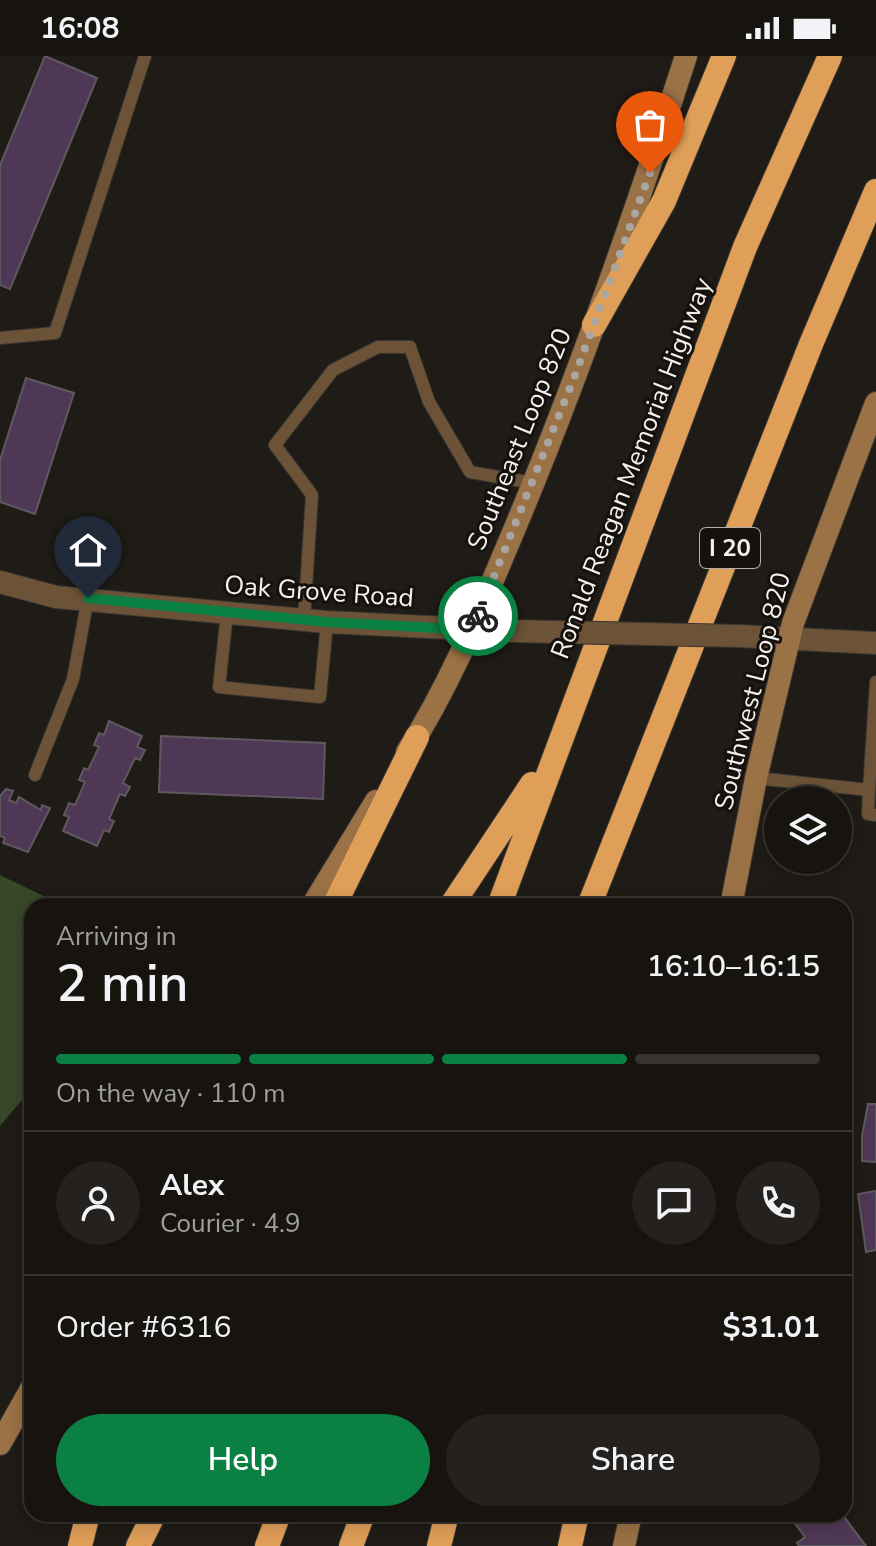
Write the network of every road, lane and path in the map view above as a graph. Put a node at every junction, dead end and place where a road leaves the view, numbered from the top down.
1 (145, 56) edge
2 (686, 56) edge
3 (724, 56) edge
4 (830, 56) edge
5 (876, 191) edge
6 (594, 325) junction
7 (0, 338) edge
8 (876, 403) edge
9 (533, 483) junction
10 (0, 582) edge
11 (88, 598) junction
12 (227, 613) junction
13 (304, 620) junction
14 (327, 622) junction
15 (472, 630) junction
16 (789, 637) junction
17 (876, 643) edge
18 (876, 682) edge
19 (876, 693) edge
20 (875, 725) edge
21 (417, 737) junction
22 (874, 751) edge
23 (554, 752) junction
24 (35, 775) dead end
25 (756, 778) junction
26 (872, 782) edge
27 (876, 815) edge
28 (317, 898) edge
29 (338, 898) edge
30 (456, 898) edge
31 (502, 898) edge
32 (592, 898) edge
33 (733, 898) edge
34 (24, 1401) edge
35 (0, 1444) edge
36 (86, 1522) edge
37 (150, 1522) edge
38 (276, 1522) edge
39 (360, 1522) edge
40 (445, 1522) edge
41 (575, 1522) edge
42 (629, 1522) edge
43 (80, 1546) edge
44 (138, 1546) edge
45 (267, 1546) edge
46 (351, 1546) edge
47 (439, 1546) edge
48 (570, 1546) edge
49 (624, 1546) edge

1 - 7 lane
2 - 6 main road, Southeast Loop 820
3 - 6 highway
4 - 23 highway, Ronald Reagan Memorial Highway
5 - 32 highway, I 20
6 - 9 main road, Southeast Loop 820
8 - 16 main road, Southwest Loop 820
9 - 13 lane
9 - 15 main road, Southeast Loop 820
10 - 11 street, Oak Grove Road
11 - 12 street, Oak Grove Road
11 - 24 lane
12 - 13 street, Oak Grove Road
12 - 14 lane
13 - 14 street, Oak Grove Road
14 - 15 street, Oak Grove Road
15 - 16 street, Oak Grove Road, bridge
15 - 21 main road, Southeast Loop 820
16 - 17 street, Oak Grove Road
16 - 25 main road, Southwest Loop 820
18 - 19 lane
19 - 20 lane
20 - 22 lane
21 - 28 main road, Southeast Loop 820
21 - 29 highway
22 - 26 lane
23 - 30 highway
23 - 31 highway, Ronald Reagan Memorial Highway
25 - 26 lane
25 - 33 main road, Southwest Loop 820
26 - 27 lane
34 - 35 main road
36 - 43 highway
37 - 44 highway
38 - 45 highway
39 - 46 highway
40 - 47 highway
41 - 48 highway
42 - 49 main road

